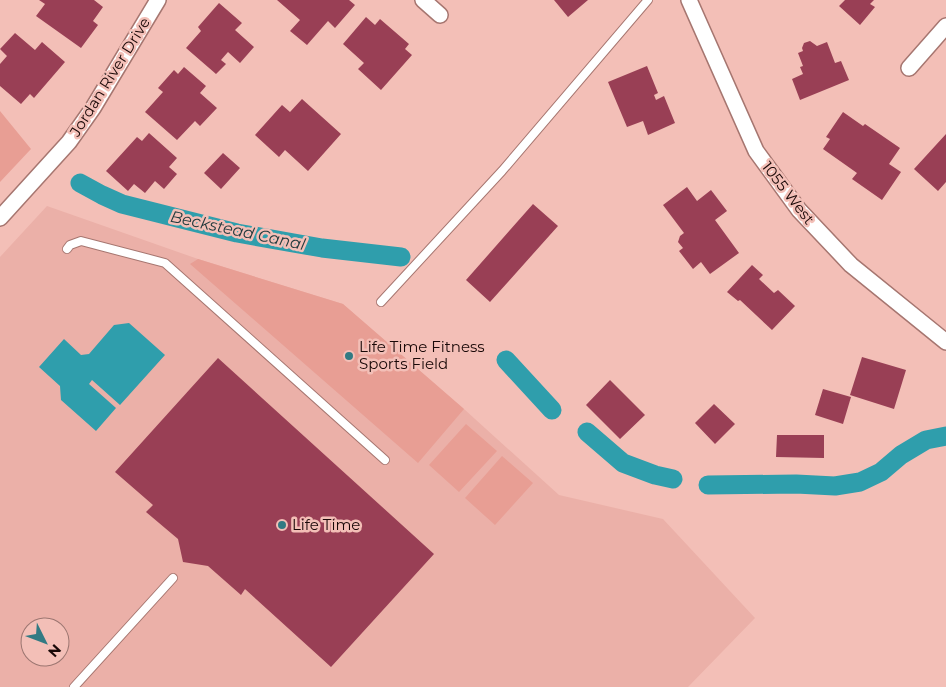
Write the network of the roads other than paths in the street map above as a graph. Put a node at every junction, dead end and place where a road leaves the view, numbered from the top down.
1 (158, 0) edge
2 (423, 0) edge
3 (648, 0) edge
4 (689, 0) edge
5 (440, 15) dead end
6 (946, 26) edge
7 (909, 68) dead end
8 (0, 218) edge
9 (67, 249) dead end
10 (380, 302) dead end
11 (946, 342) edge
12 (385, 460) dead end
13 (173, 578) dead end
14 (74, 687) edge

1 - 8 street, Jordan River Drive
2 - 5 street
3 - 10 lane
4 - 11 street, 1055 West
6 - 7 street
9 - 12 lane
13 - 14 lane

